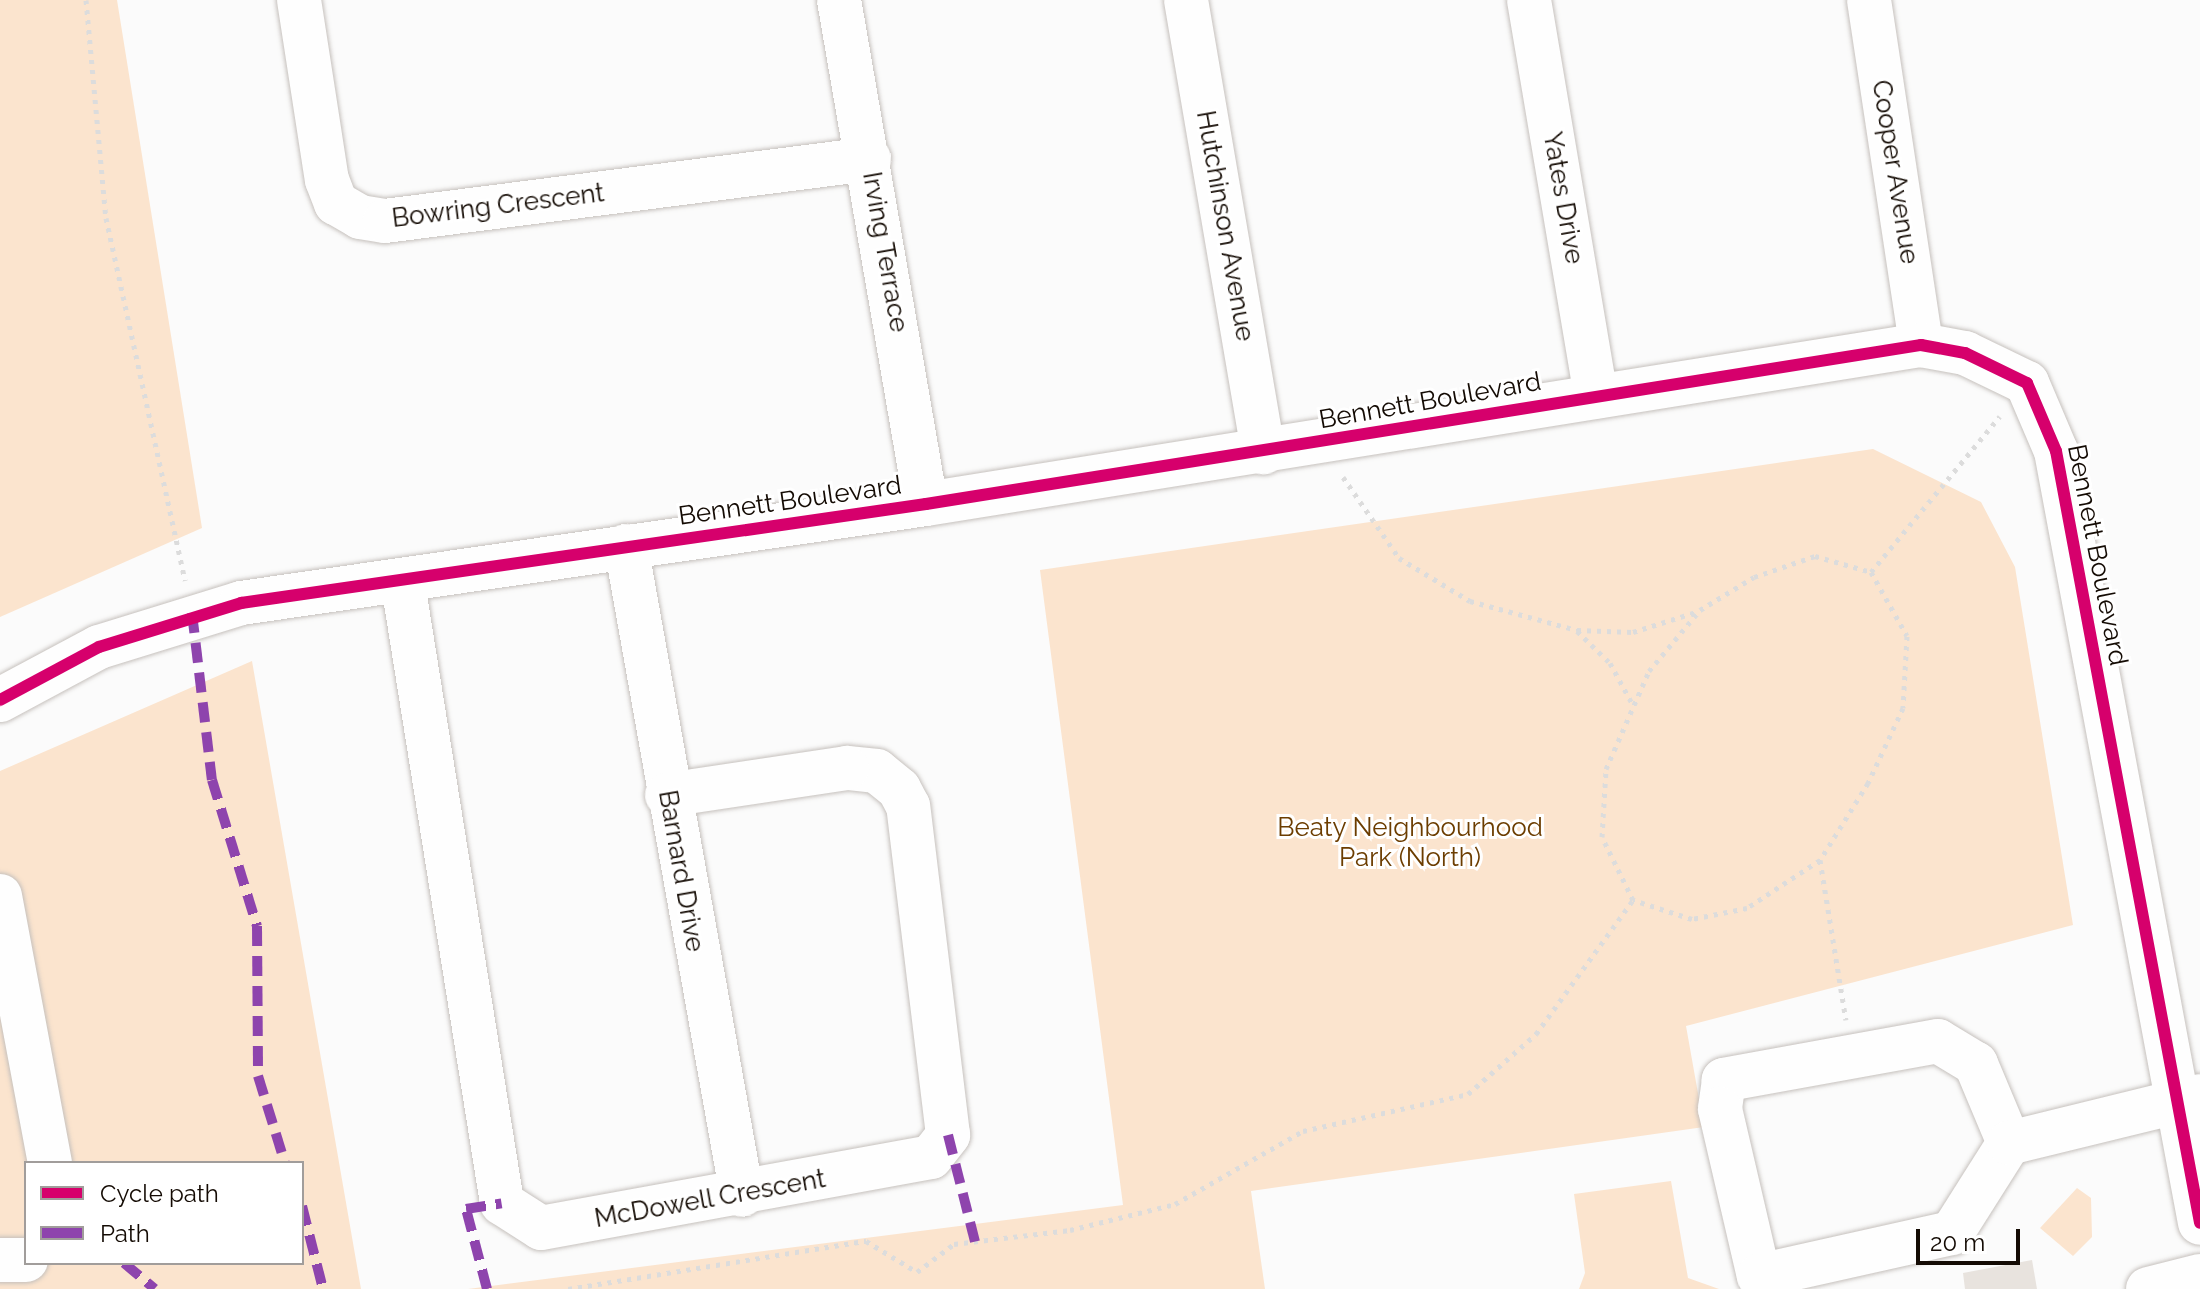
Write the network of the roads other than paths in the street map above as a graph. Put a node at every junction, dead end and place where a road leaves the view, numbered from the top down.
1 (299, 0) edge
2 (839, 0) edge
3 (1186, 0) edge
4 (1529, 0) edge
5 (1869, 0) edge
6 (869, 159) junction
7 (1921, 345) junction
8 (1596, 396) junction
9 (1263, 452) junction
10 (926, 504) junction
11 (626, 546) junction
12 (403, 584) junction
13 (0, 700) edge
14 (667, 795) junction
15 (0, 896) edge
16 (2189, 1097) edge
17 (2009, 1143) junction
18 (50, 1161) edge
19 (742, 1195) junction
20 (2200, 1223) edge
21 (0, 1260) edge
22 (24, 1260) edge
23 (2200, 1276) edge
24 (2148, 1289) edge

1 - 6 street, Bowring Crescent
2 - 6 street, Irving Terrace
3 - 9 street, Hutchinson Avenue
4 - 8 street, Yates Drive
5 - 7 street, Cooper Avenue
6 - 10 street, Irving Terrace
7 - 8 street, Bennett Boulevard
7 - 16 street, Bennett Boulevard
8 - 9 street, Bennett Boulevard
9 - 10 street, Bennett Boulevard
10 - 11 street, Bennett Boulevard
11 - 12 street, Bennett Boulevard
11 - 14 street, Barnard Drive
12 - 13 street, Bennett Boulevard
12 - 19 street, McDowell Crescent
14 - 19 street, Barnard Drive
14 - 19 street, McDowell Crescent
15 - 18 street
16 - 17 street
16 - 20 street, Bennett Boulevard
17 - 17 street
21 - 22 street
23 - 24 street

